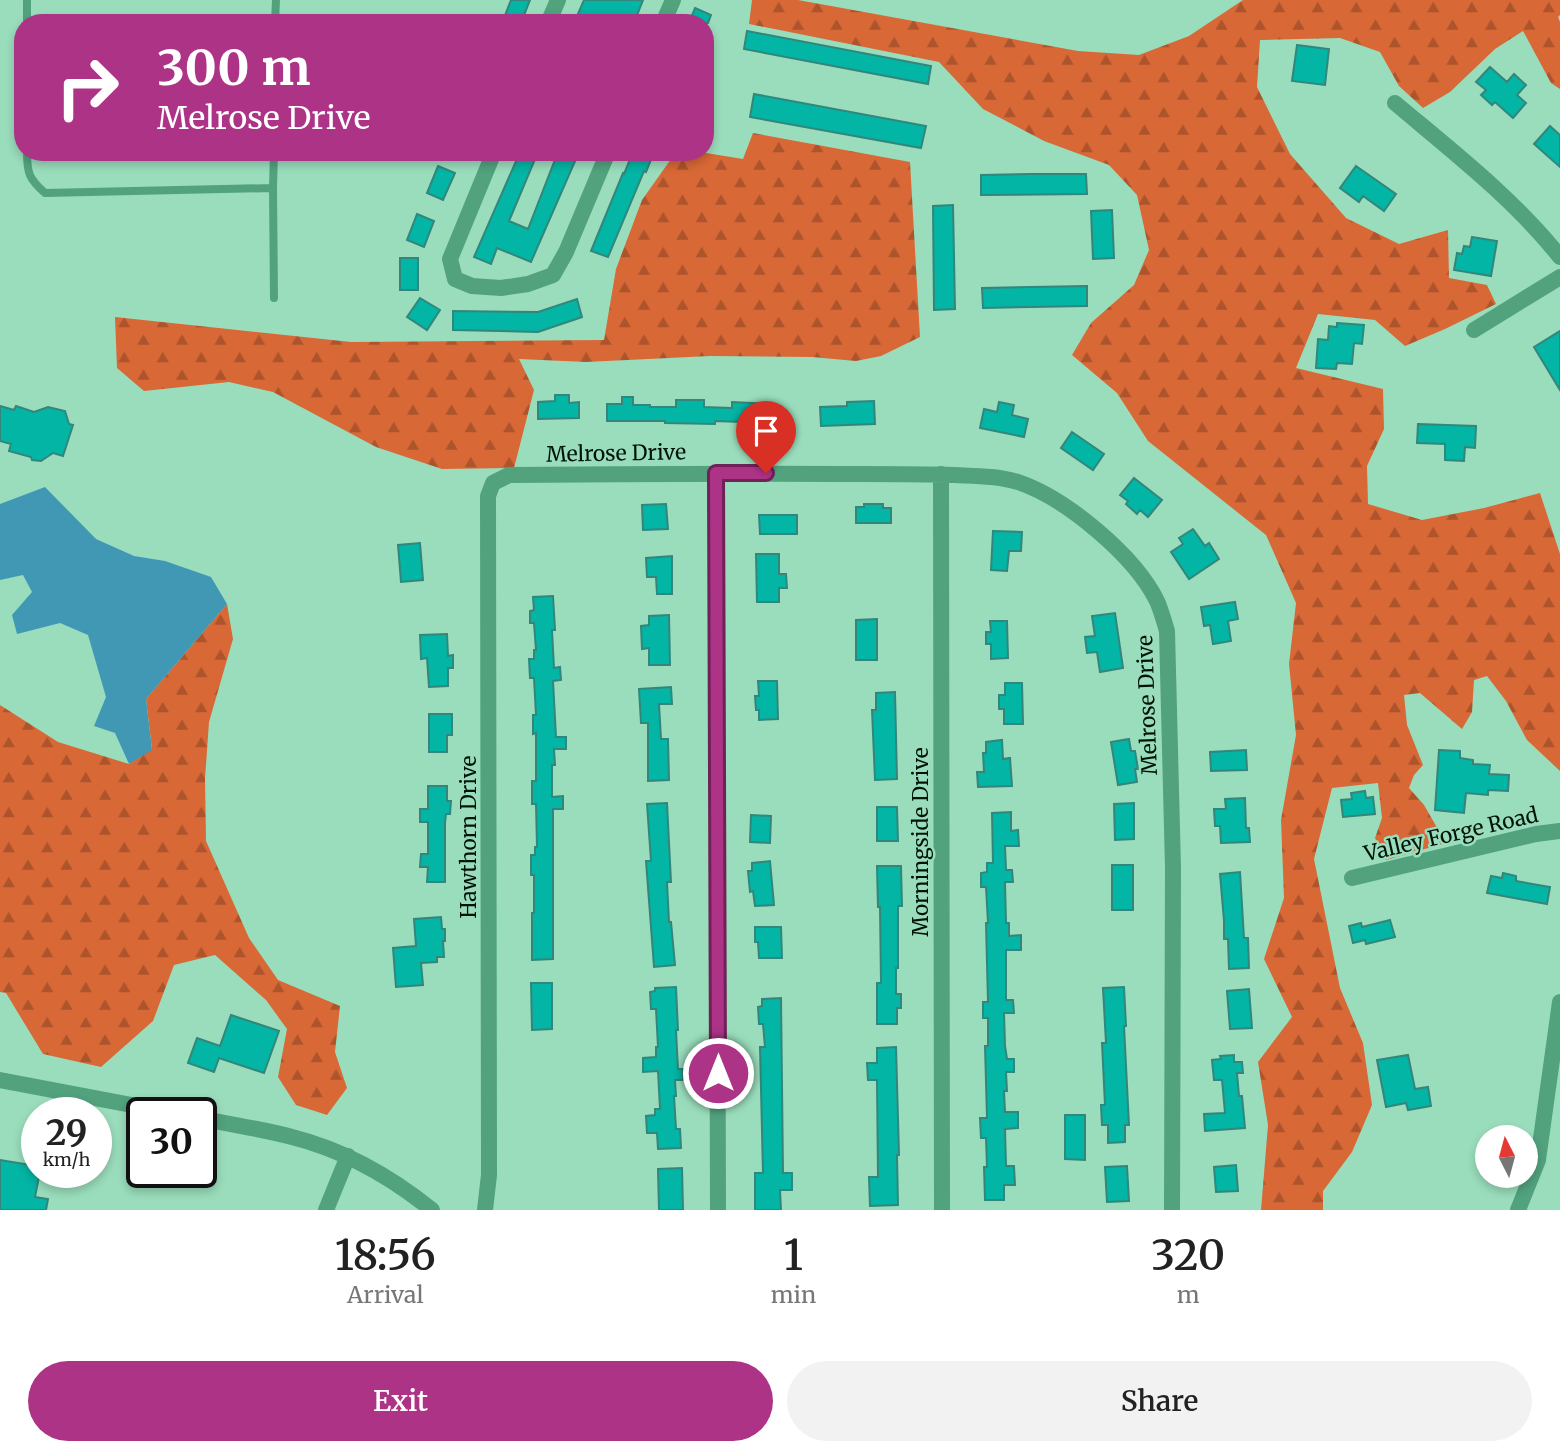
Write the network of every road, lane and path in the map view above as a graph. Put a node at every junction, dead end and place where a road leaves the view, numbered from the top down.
1 (1395, 103) dead end
2 (27, 161) edge
3 (274, 161) edge
4 (490, 161) edge
5 (604, 161) edge
6 (273, 187) junction
7 (1560, 257) edge
8 (1560, 277) edge
9 (274, 298) dead end
10 (1474, 330) dead end
11 (716, 473) junction
12 (941, 474) junction
13 (509, 475) joint
14 (1560, 831) edge
15 (1352, 878) dead end
16 (1560, 1002) edge
17 (0, 1080) edge
18 (126, 1104) edge
19 (217, 1121) edge
20 (348, 1156) junction
21 (326, 1210) edge
22 (432, 1210) edge
23 (485, 1210) edge
24 (718, 1210) edge
25 (942, 1210) edge
26 (1172, 1210) edge
27 (1518, 1210) edge

1 - 7 street
2 - 6 lane
3 - 6 lane
4 - 5 street
6 - 9 lane
8 - 10 street
11 - 12 street, Melrose Drive
11 - 13 street, Melrose Drive
11 - 24 street
12 - 25 street, Morningside Drive
12 - 26 street, Melrose Drive
13 - 23 street, Hawthorn Drive
14 - 15 street, Valley Forge Road
16 - 27 street
17 - 18 street
19 - 20 street
20 - 21 street
20 - 22 street

